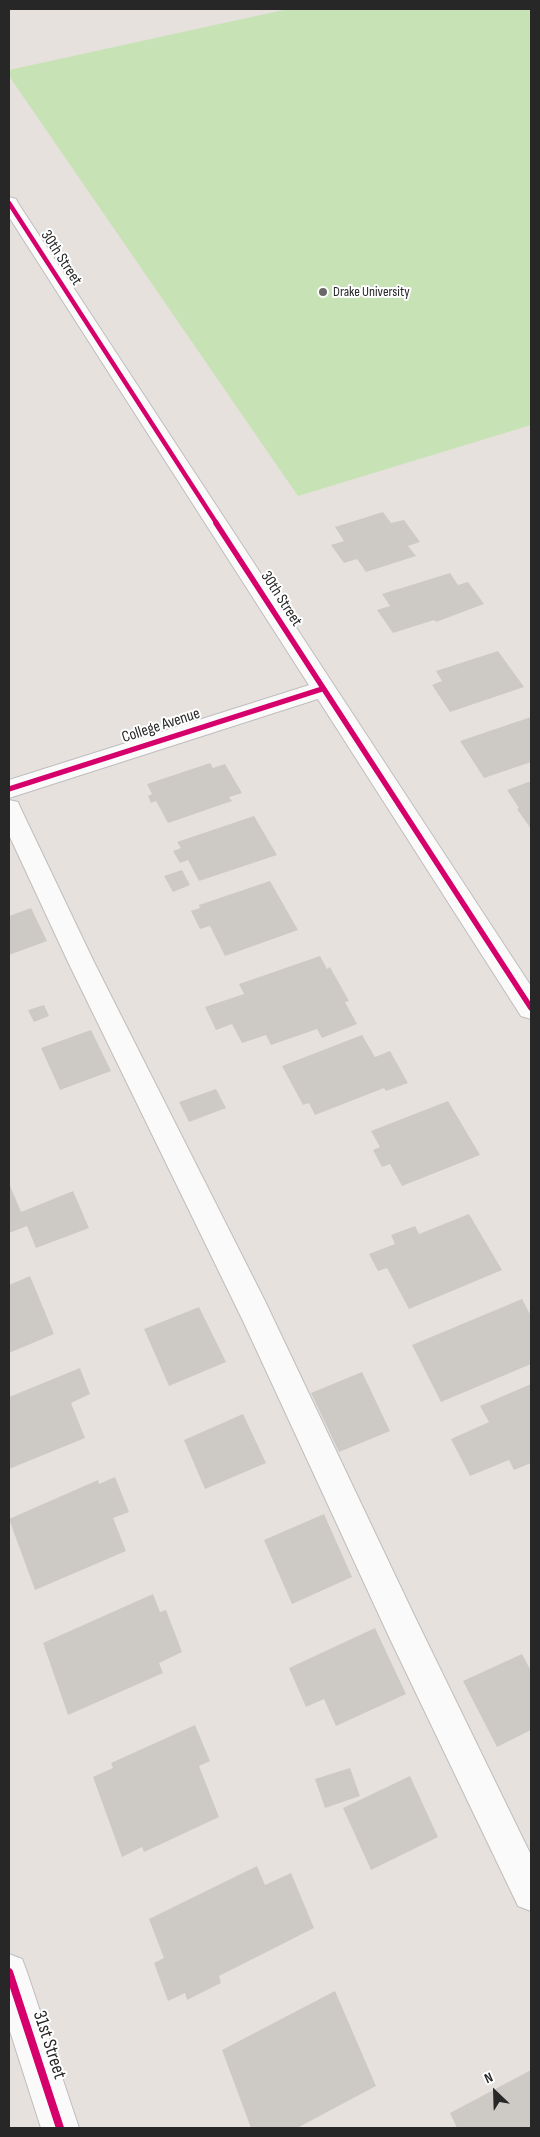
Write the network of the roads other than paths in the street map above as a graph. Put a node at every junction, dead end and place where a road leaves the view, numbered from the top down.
1 (9, 203) edge
2 (322, 688) junction
3 (9, 789) edge
4 (9, 809) edge
5 (531, 1008) edge
6 (531, 1893) edge
7 (9, 1972) edge
8 (60, 2128) edge

1 - 2 street, 30th Street
2 - 3 street, College Avenue
2 - 5 street, 30th Street
4 - 6 street
7 - 8 street, 31st Street

